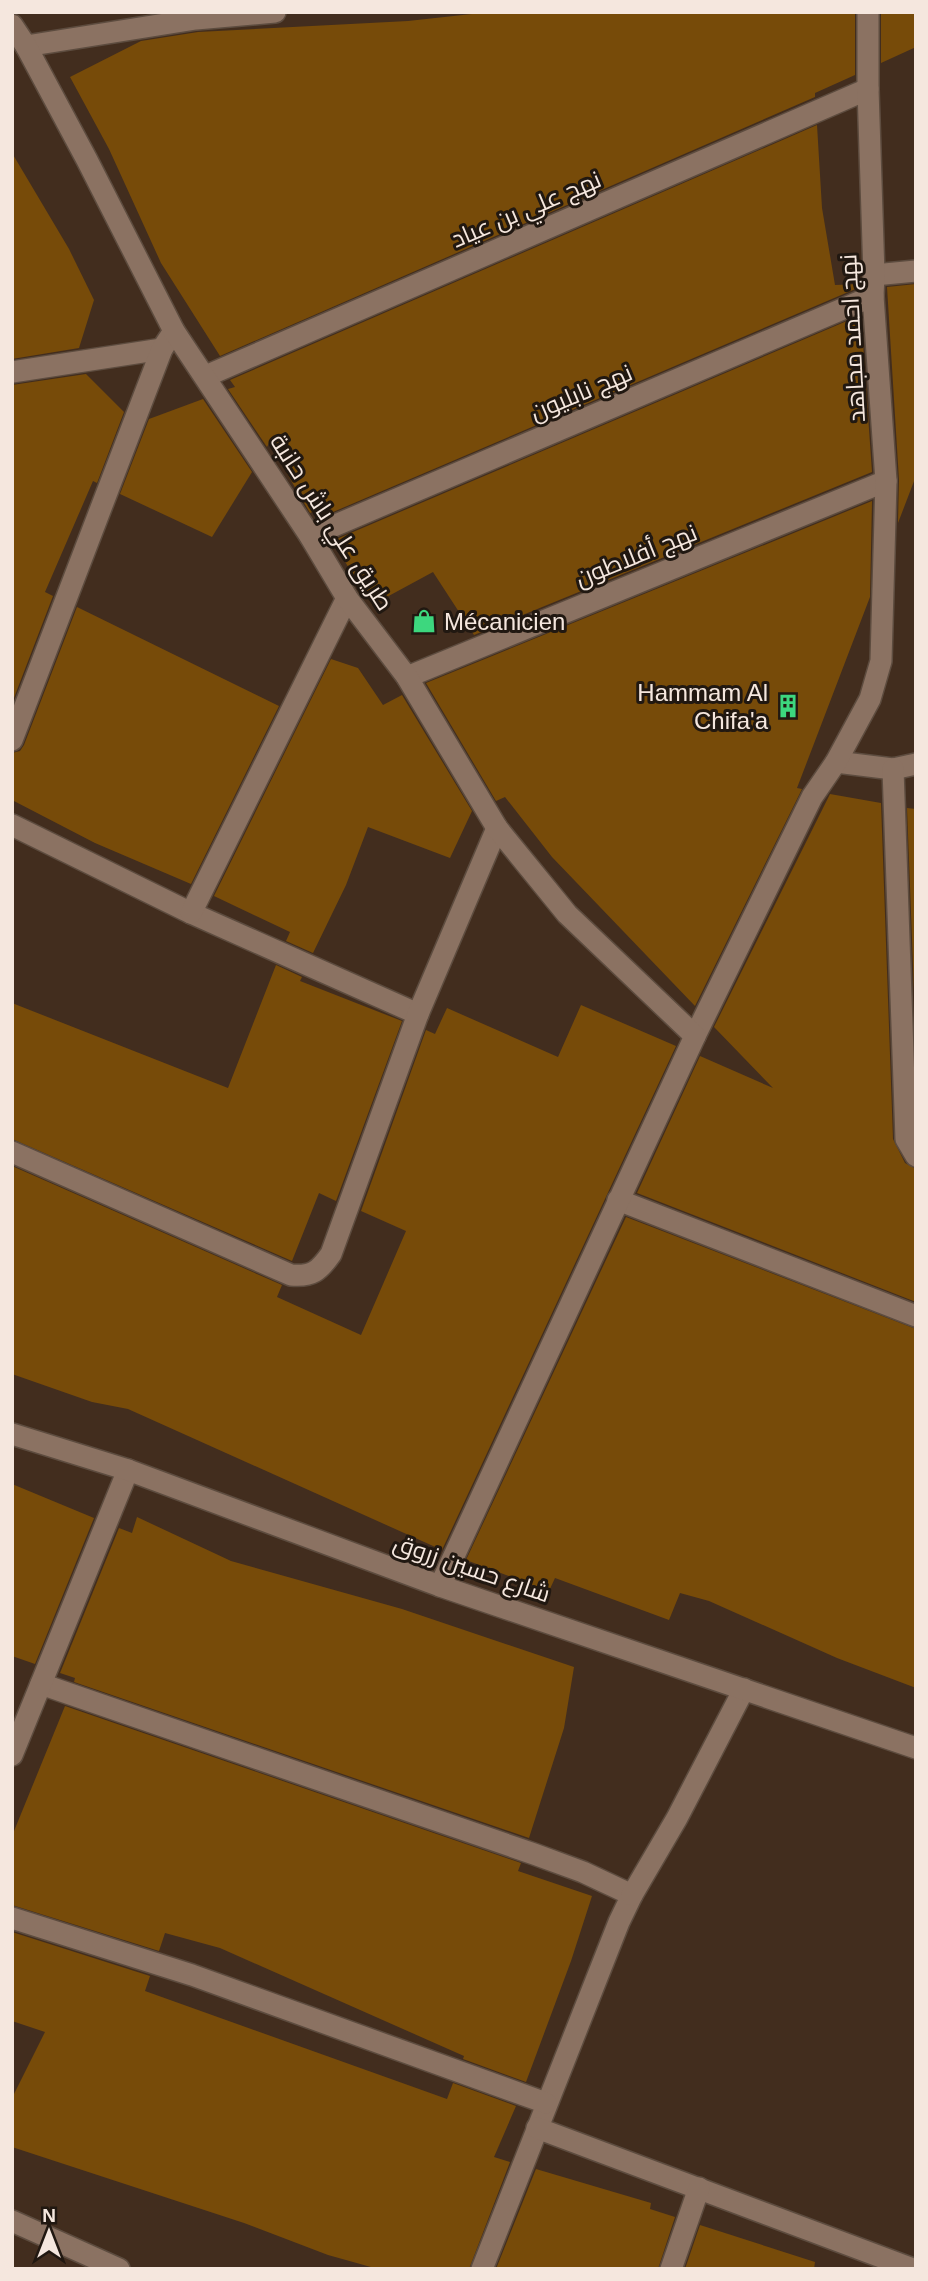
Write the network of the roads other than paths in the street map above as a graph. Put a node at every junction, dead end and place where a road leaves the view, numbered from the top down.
1 (275, 12) edge
2 (868, 12) edge
3 (12, 25) edge
4 (26, 46) junction
5 (868, 89) junction
6 (916, 271) edge
7 (874, 286) junction
8 (174, 331) junction
9 (162, 349) junction
10 (12, 372) edge
11 (206, 376) junction
12 (886, 481) junction
13 (310, 536) junction
14 (347, 598) junction
15 (407, 677) junction
16 (12, 740) edge
17 (835, 762) junction
18 (916, 764) edge
19 (893, 768) junction
20 (12, 825) edge
21 (497, 828) junction
22 (191, 913) junction
23 (418, 1014) junction
24 (695, 1036) junction
25 (12, 1152) edge
26 (916, 1156) edge
27 (618, 1200) junction
28 (916, 1316) edge
29 (12, 1434) edge
30 (128, 1471) junction
31 (440, 1586) junction
32 (41, 1684) junction
33 (744, 1689) junction
34 (916, 1748) edge
35 (12, 1755) edge
36 (632, 1895) junction
37 (12, 1918) edge
38 (546, 2103) junction
39 (537, 2128) junction
40 (699, 2188) junction
41 (12, 2221) edge
42 (117, 2268) edge
43 (482, 2269) edge
44 (671, 2269) edge
45 (913, 2269) edge

1 - 4 street
2 - 5 street, نهج احمد مجاهد
3 - 4 street, طريق علي باش حانبة
4 - 8 street, طريق علي باش حانبة
5 - 7 street, نهج احمد مجاهد
5 - 11 street, نهج علي بن عياد
6 - 7 street, نهج نابليون
7 - 12 street, نهج احمد مجاهد
7 - 13 street, نهج نابليون
8 - 9 street
8 - 11 street, طريق علي باش حانبة
9 - 10 street
9 - 16 street
11 - 13 street, طريق علي باش حانبة
12 - 15 street, نهج أفلاطون
12 - 17 street, نهج احمد مجاهد
13 - 14 street, طريق علي باش حانبة
14 - 15 street, طريق علي باش حانبة
14 - 22 street
15 - 21 street, طريق علي باش حانبة
17 - 19 street
17 - 24 street, نهج احمد مجاهد
18 - 19 street
19 - 26 street
20 - 22 street
21 - 23 street
21 - 24 street, طريق علي باش حانبة
22 - 23 street
23 - 25 street
24 - 27 street, نهج احمد مجاهد
27 - 28 street
27 - 31 street, نهج احمد مجاهد
29 - 30 street, شارع حسين زروق
30 - 31 street, شارع حسين زروق
30 - 32 street
31 - 33 street, شارع حسين زروق
32 - 35 street
32 - 36 street
33 - 34 street, شارع حسين زروق
33 - 36 street
36 - 38 street
37 - 38 street
38 - 39 street
39 - 40 street
39 - 43 street
40 - 44 street
40 - 45 street
41 - 42 street

